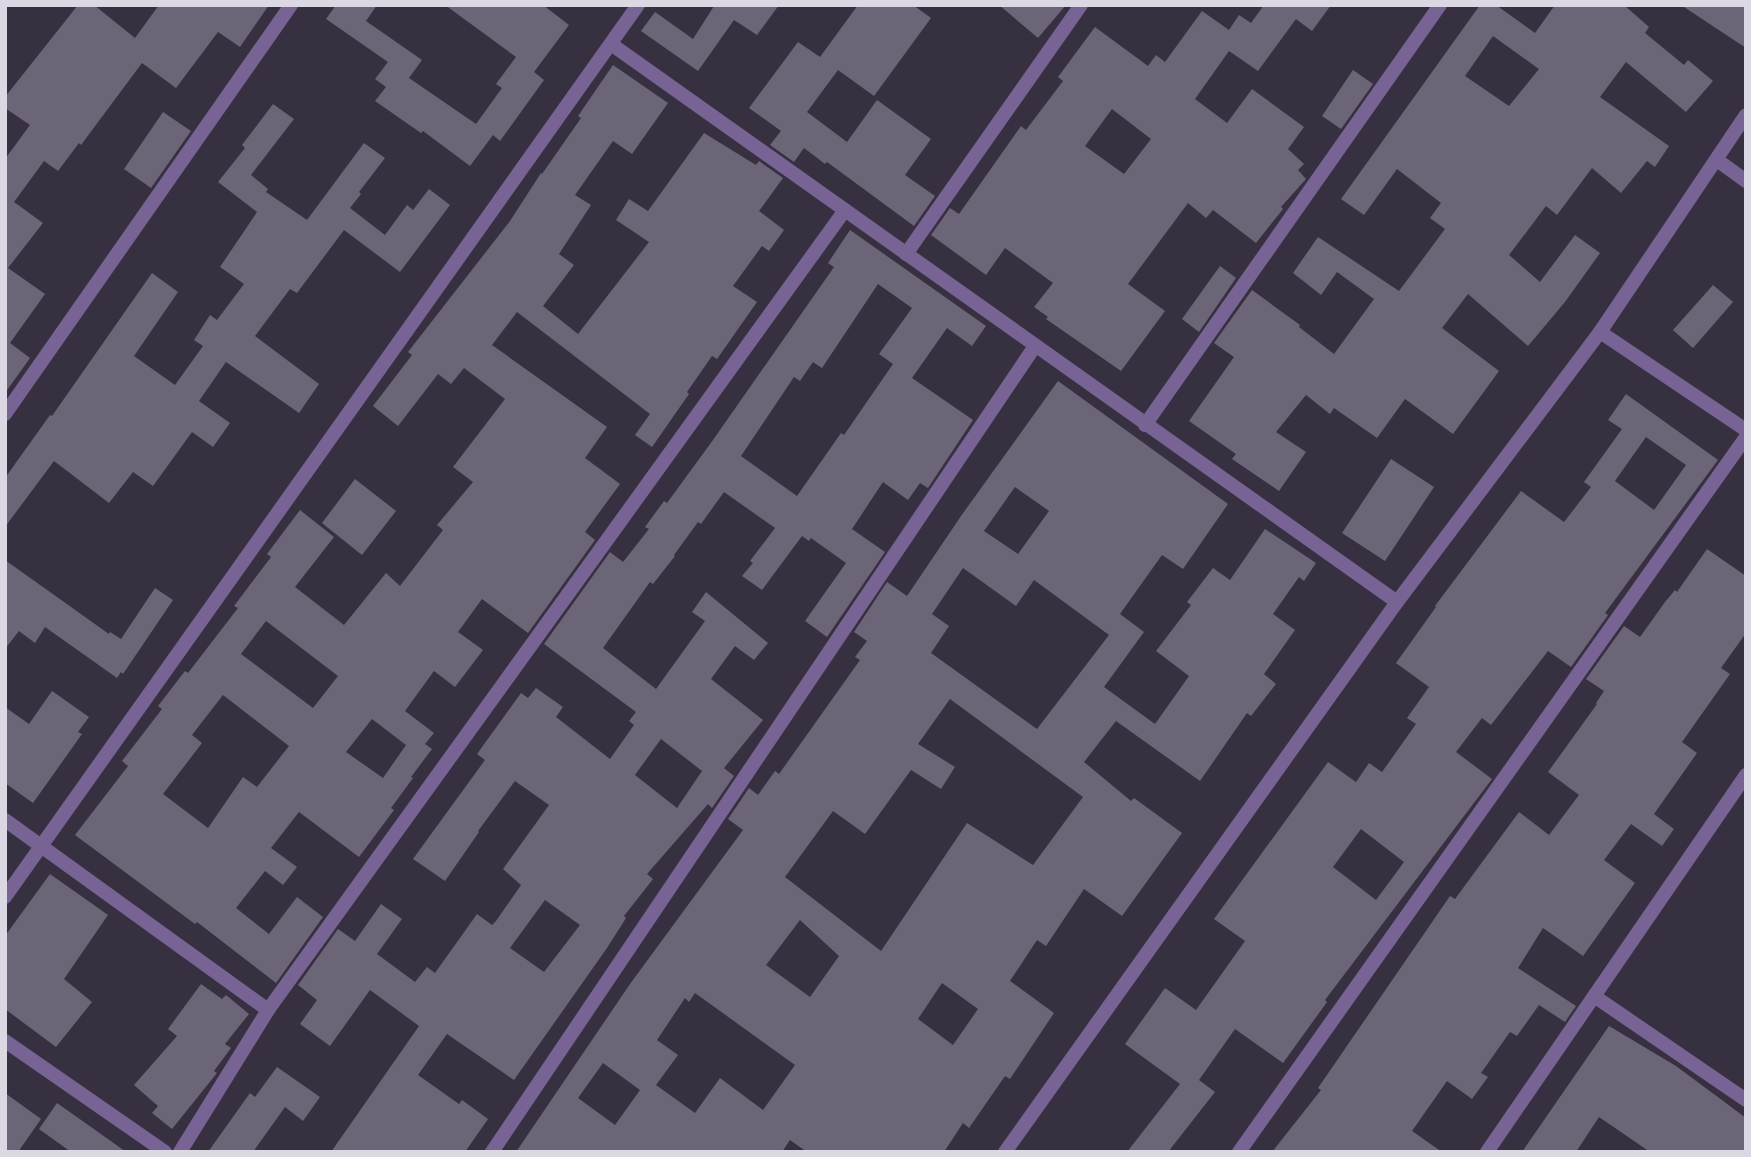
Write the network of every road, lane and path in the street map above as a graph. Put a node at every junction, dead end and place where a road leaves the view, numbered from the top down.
1 (291, 5) edge
2 (638, 5) edge
3 (1081, 5) edge
4 (1440, 5) edge
5 (611, 44) junction
6 (1746, 115) edge
7 (1717, 160) junction
8 (1746, 181) edge
9 (845, 210) junction
10 (906, 254) junction
11 (1600, 332) junction
12 (1035, 346) junction
13 (5, 414) edge
14 (1145, 425) junction
15 (1746, 430) edge
16 (1746, 437) edge
17 (1397, 602) junction
18 (1746, 775) edge
19 (5, 820) edge
20 (41, 846) junction
21 (5, 897) edge
22 (1594, 996) junction
23 (268, 1010) junction
24 (5, 1041) edge
25 (1746, 1100) edge
26 (165, 1152) edge
27 (180, 1152) edge
28 (492, 1152) edge
29 (1004, 1152) edge
30 (1239, 1152) edge
31 (1487, 1152) edge

1 - 13 street
2 - 5 street
3 - 10 street
4 - 14 street
5 - 9 street
5 - 20 street
6 - 7 street
7 - 8 street
7 - 11 street
9 - 10 street
9 - 23 street
10 - 12 street
11 - 15 street
11 - 17 street
12 - 14 street
12 - 28 street
14 - 17 street
16 - 30 street
17 - 29 street
18 - 22 street
19 - 20 street
20 - 21 street
20 - 23 street
22 - 25 street
22 - 31 street
23 - 27 street
24 - 26 street

